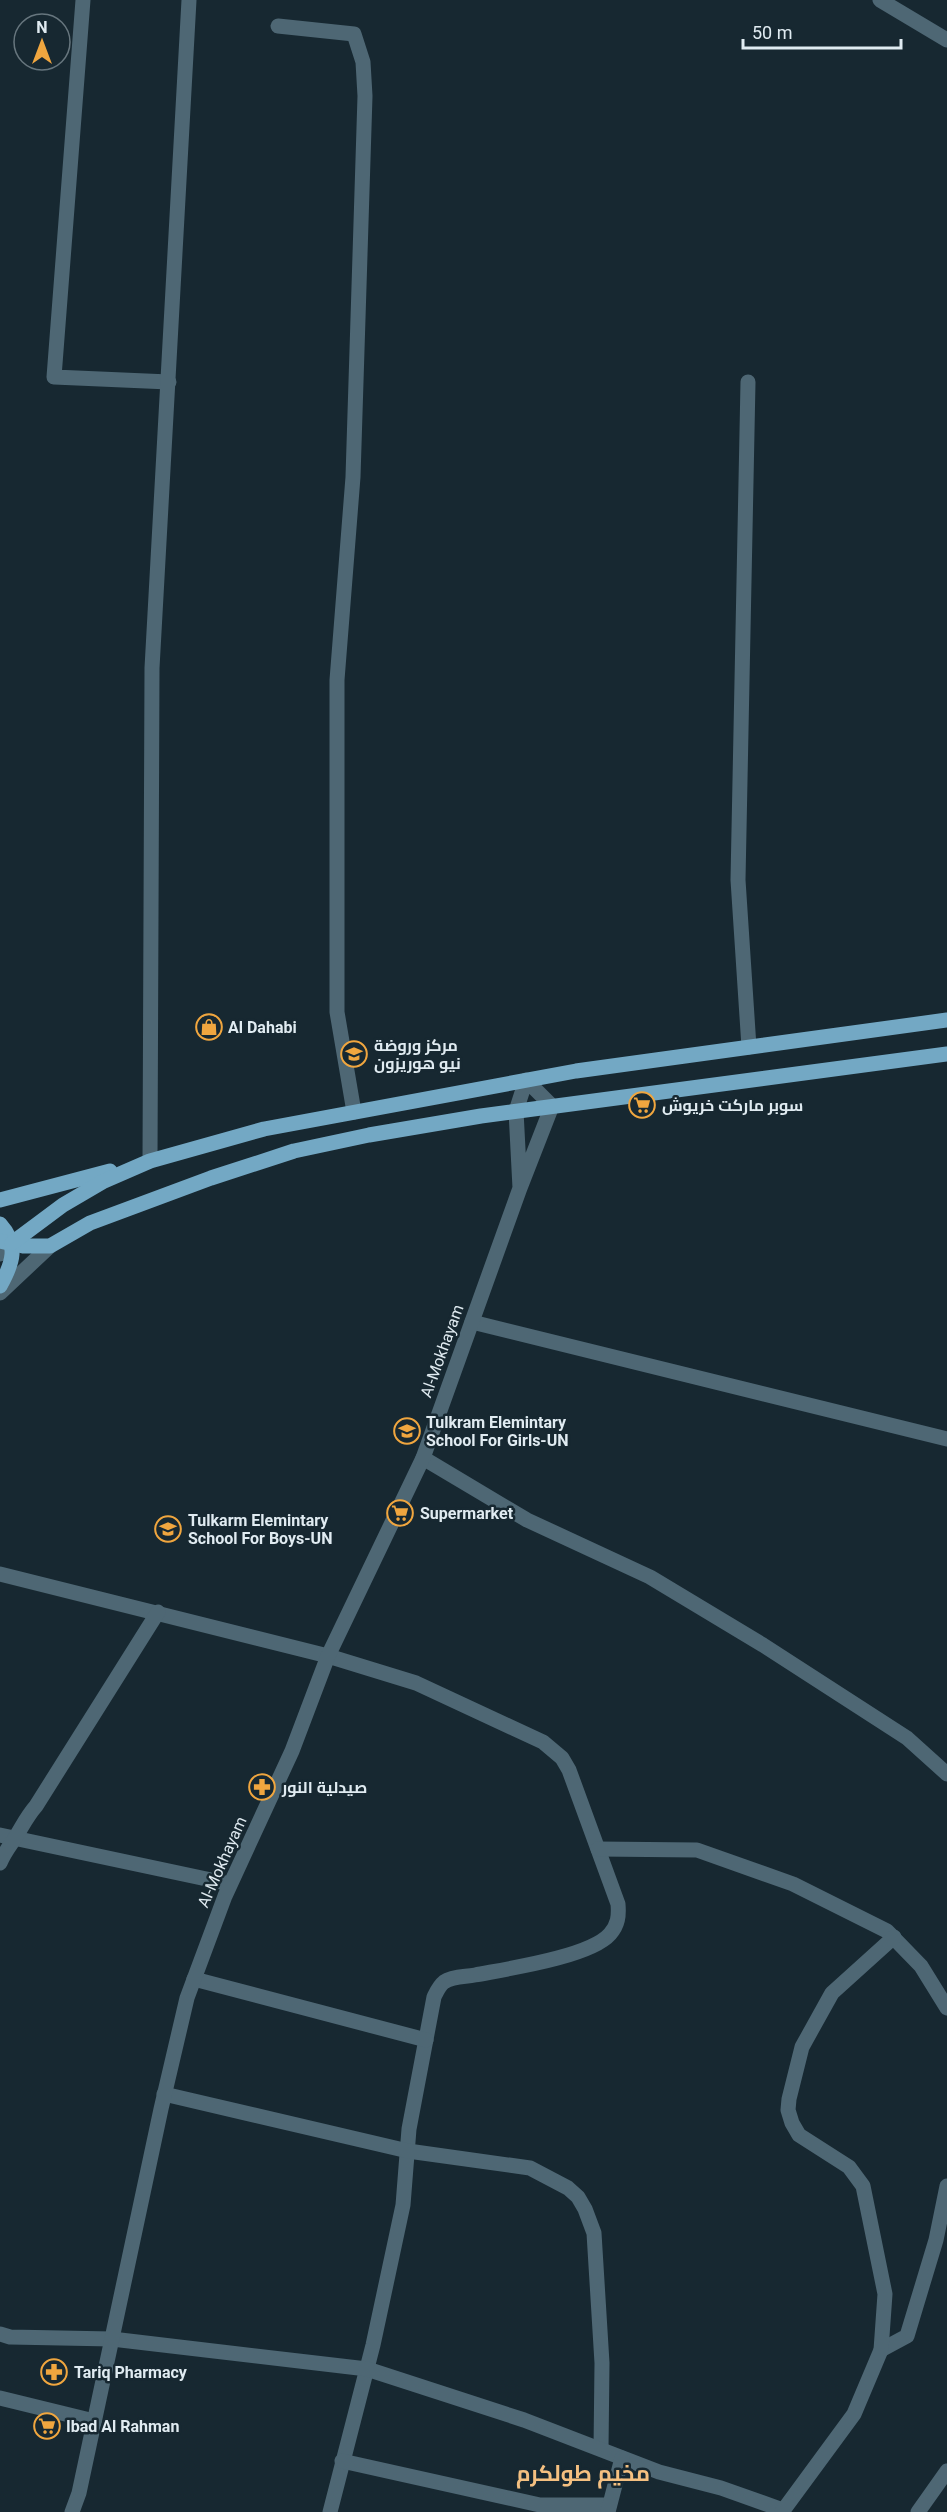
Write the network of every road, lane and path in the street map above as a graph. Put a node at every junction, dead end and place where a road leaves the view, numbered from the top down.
1 (83, 0) edge
2 (189, 0) edge
3 (880, 0) edge
4 (278, 26) dead end
5 (947, 39) edge
6 (169, 382) junction
7 (748, 382) dead end
8 (947, 1020) edge
9 (749, 1047) junction
10 (947, 1054) edge
11 (526, 1080) junction
12 (552, 1106) junction
13 (516, 1111) junction
14 (354, 1112) junction
15 (150, 1161) junction
16 (520, 1188) junction
17 (0, 1200) edge
18 (0, 1224) edge
19 (6, 1242) edge
20 (50, 1246) junction
21 (0, 1254) edge
22 (0, 1286) edge
23 (0, 1293) edge
24 (472, 1322) junction
25 (947, 1439) edge
26 (423, 1458) junction
27 (0, 1574) edge
28 (159, 1612) junction
29 (328, 1656) junction
30 (947, 1774) edge
31 (8, 1837) edge
32 (598, 1849) junction
33 (1, 1853) edge
34 (231, 1884) junction
35 (894, 1937) junction
36 (194, 1979) junction
37 (947, 2008) edge
38 (426, 2040) junction
39 (164, 2094) junction
40 (408, 2151) junction
41 (947, 2186) edge
42 (0, 2334) edge
43 (112, 2339) junction
44 (881, 2350) junction
45 (367, 2369) junction
46 (3, 2399) edge
47 (94, 2421) junction
48 (601, 2449) junction
49 (622, 2458) junction
50 (342, 2461) junction
51 (947, 2471) edge
52 (608, 2509) edge
53 (783, 2511) edge
54 (73, 2512) edge
55 (330, 2512) edge
56 (918, 2512) edge

1 - 6 street
2 - 6 street
3 - 5 street
4 - 14 street
6 - 15 street
7 - 9 street
8 - 9 main road
9 - 11 main road
10 - 12 main road
11 - 12 street
11 - 13 street
11 - 14 main road
12 - 13 main road
12 - 16 street, Al-Mokhayam
13 - 16 street
13 - 20 main road
14 - 15 main road
15 - 17 main road
15 - 19 main road
16 - 24 street, Al-Mokhayam
18 - 19 main road
19 - 20 main road
19 - 21 street
19 - 22 main road
20 - 23 street
24 - 25 street
24 - 26 street, Al-Mokhayam
26 - 29 street, Al-Mokhayam
26 - 30 street
27 - 28 street
28 - 29 street
28 - 31 street
29 - 32 street
29 - 34 street, Al-Mokhayam
31 - 33 street
31 - 34 street
32 - 35 street
32 - 38 street
34 - 36 street, Al-Mokhayam
35 - 37 street
35 - 44 street
36 - 38 street
36 - 39 street, Al-Mokhayam
38 - 40 street
39 - 40 street
39 - 43 street, Al-Mokhayam
40 - 45 street
40 - 48 street
41 - 44 street
42 - 43 street
43 - 45 street
43 - 47 street, Al-Mokhayam
44 - 53 street
45 - 48 street
45 - 50 street
46 - 47 street
47 - 54 street, Al-Mokhayam
48 - 49 street
49 - 52 street
49 - 53 street
50 - 52 street
50 - 55 street
51 - 56 street

